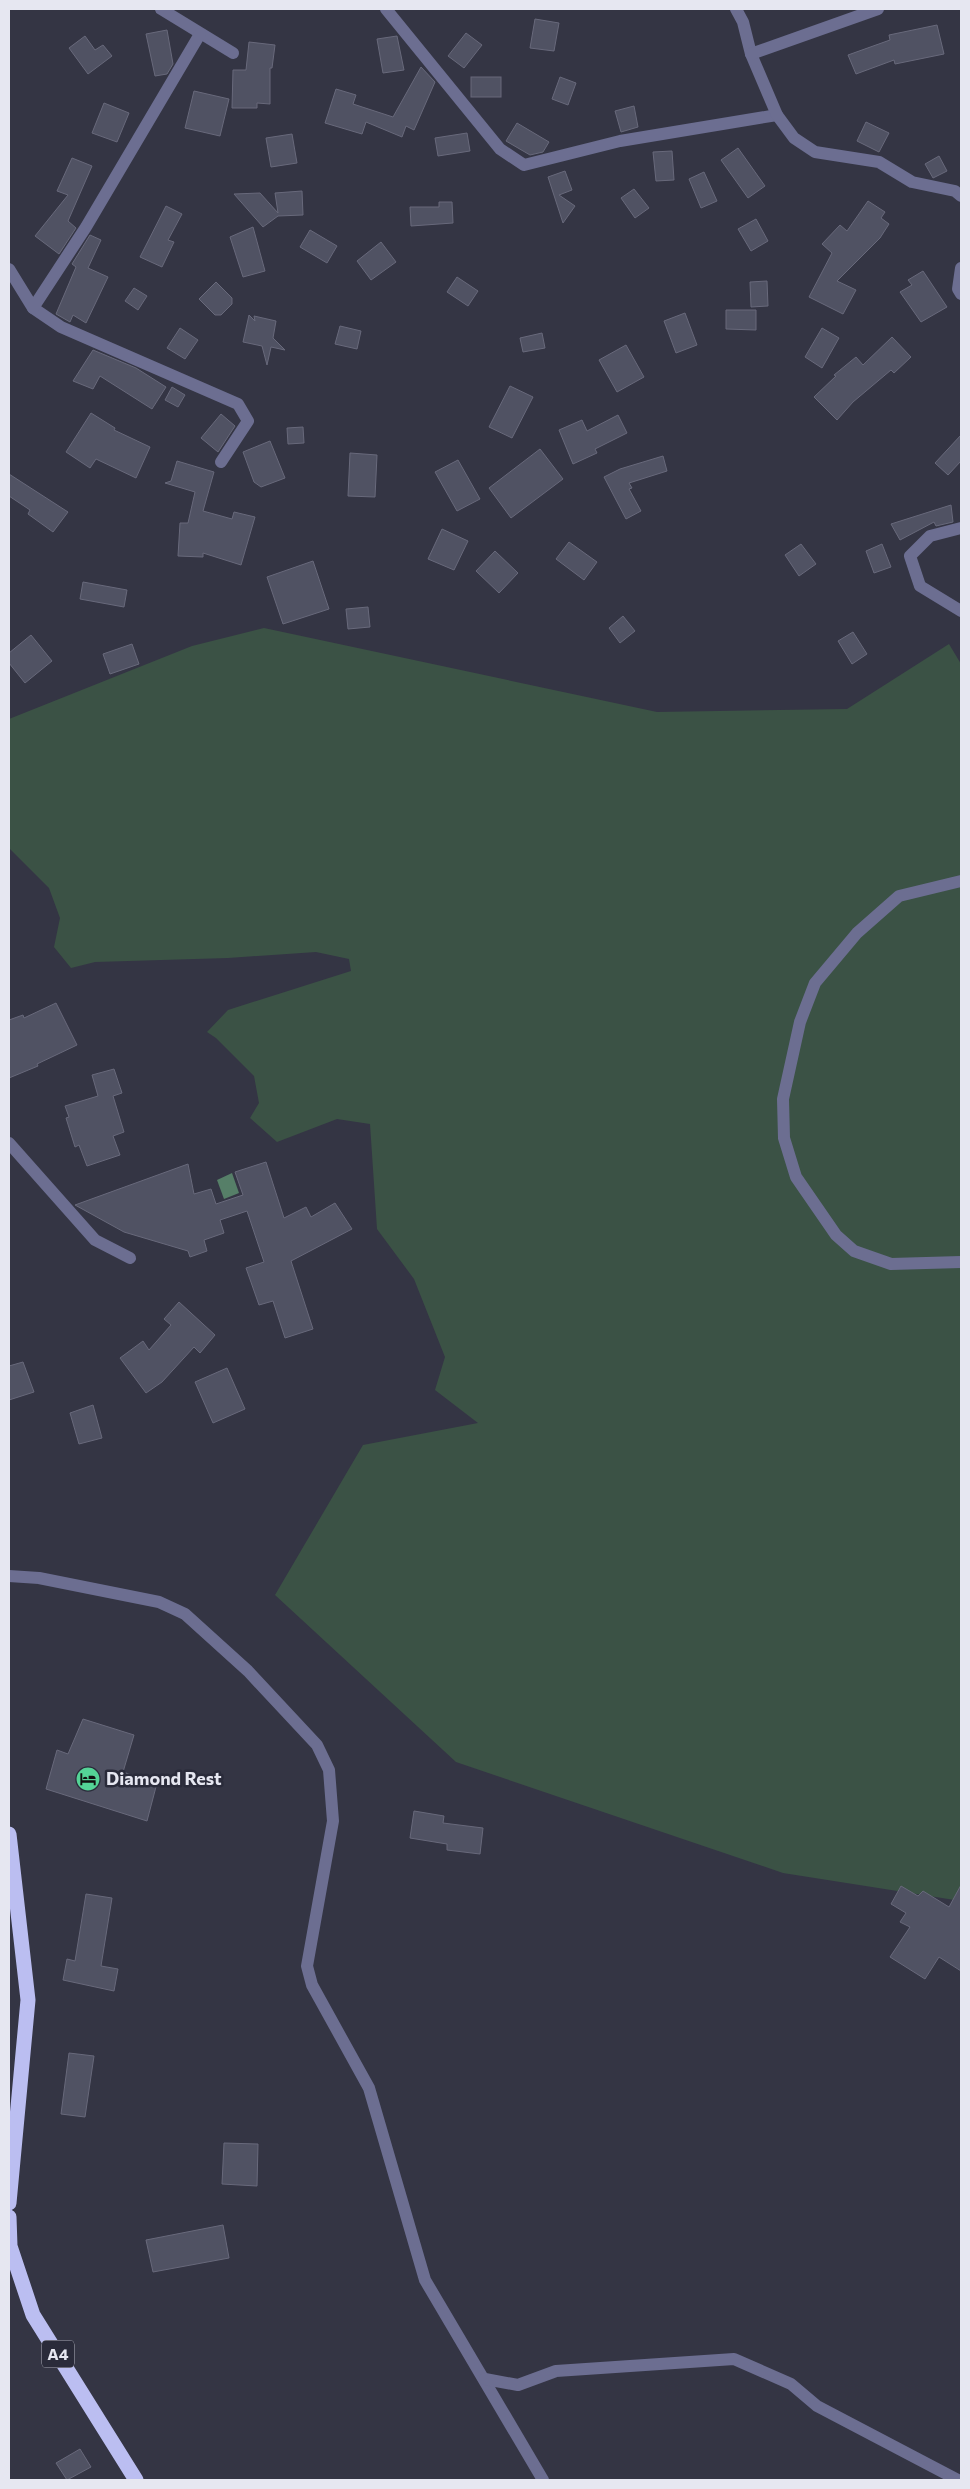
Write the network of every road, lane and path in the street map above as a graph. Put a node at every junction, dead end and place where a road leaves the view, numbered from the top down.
1 (161, 9) edge
2 (386, 9) edge
3 (736, 9) edge
4 (878, 9) edge
5 (200, 34) junction
6 (233, 54) dead end
7 (751, 54) junction
8 (777, 115) junction
9 (961, 196) edge
10 (961, 268) edge
11 (9, 269) edge
12 (961, 294) edge
13 (33, 308) junction
14 (221, 462) dead end
15 (961, 528) edge
16 (961, 611) edge
17 (961, 881) edge
18 (9, 1143) edge
19 (130, 1258) dead end
20 (961, 1262) edge
21 (9, 1576) edge
22 (9, 1834) edge
23 (13, 1895) edge
24 (9, 2203) edge
25 (9, 2217) edge
26 (484, 2379) junction
27 (136, 2480) edge
28 (543, 2480) edge
29 (958, 2480) edge

1 - 5 street
2 - 8 street
3 - 7 street
4 - 7 street
5 - 6 street
5 - 13 street
7 - 8 street
8 - 9 street
10 - 12 street
11 - 13 street
13 - 14 street
15 - 16 street
17 - 20 street
18 - 19 street
21 - 26 street
22 - 23 highway
23 - 24 highway
25 - 27 highway, A4
26 - 28 street
26 - 29 street

